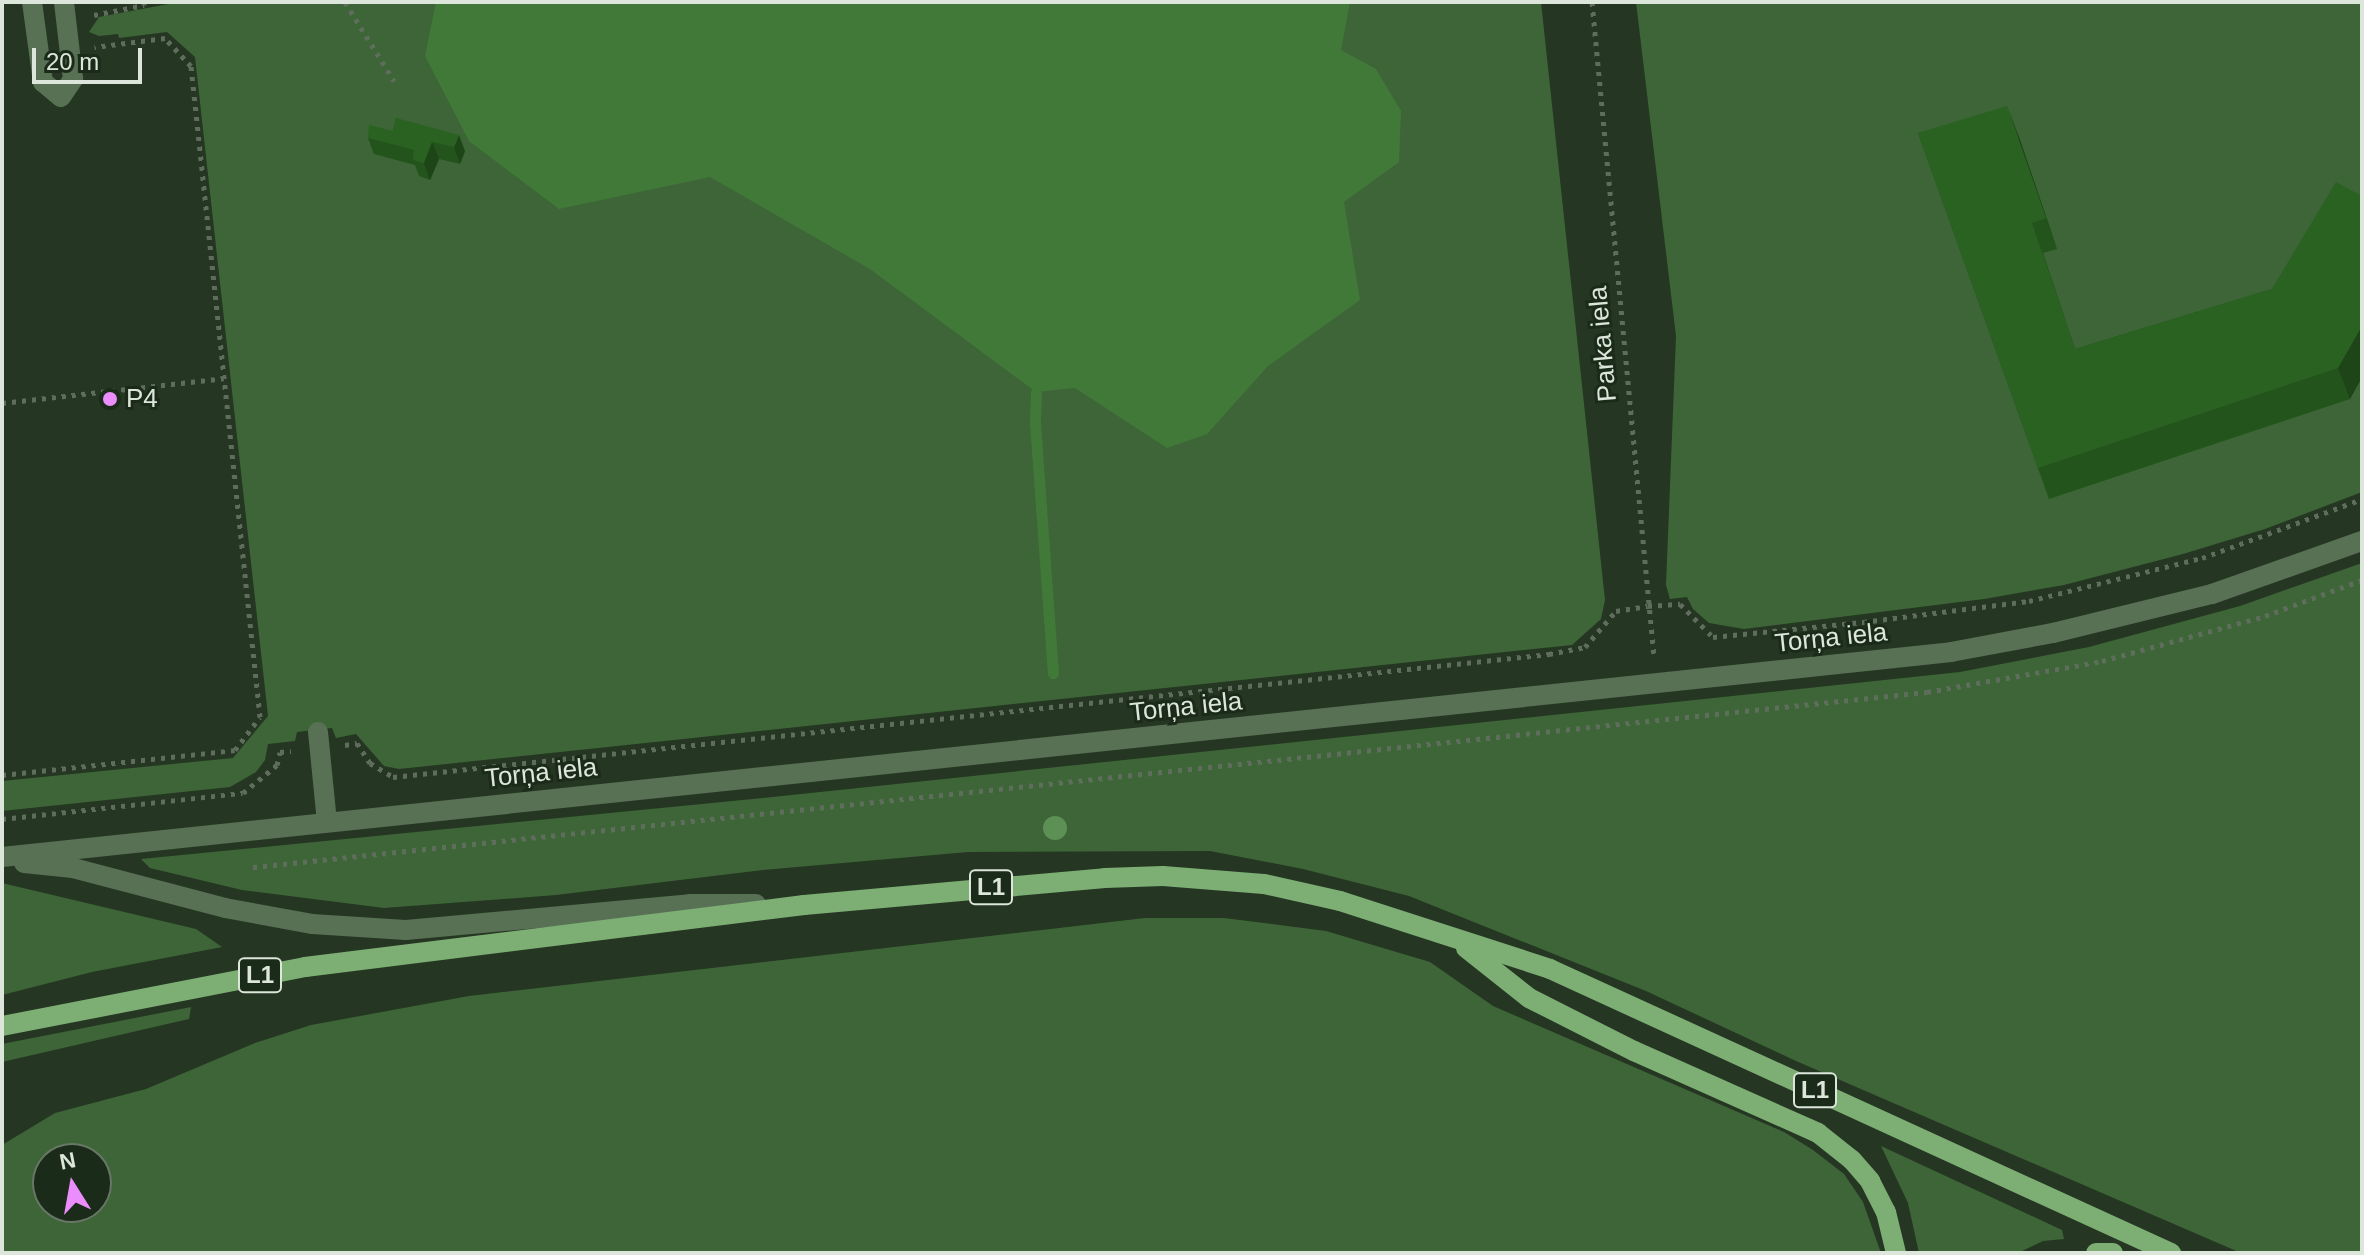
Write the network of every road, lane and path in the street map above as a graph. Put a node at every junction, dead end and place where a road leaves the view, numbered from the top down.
1 (32, 2) edge
2 (64, 2) edge
3 (144, 2) edge
4 (345, 2) edge
5 (1592, 2) edge
6 (87, 25) dead end
7 (86, 48) dead end
8 (394, 81) dead end
9 (224, 378) junction
10 (2, 403) edge
11 (2362, 499) edge
12 (2362, 541) edge
13 (1648, 606) junction
14 (1657, 682) junction
15 (319, 740) junction
16 (2, 775) edge
17 (2, 819) edge
18 (327, 822) junction
19 (2, 859) edge
20 (804, 905) junction
21 (1455, 940) junction
22 (2, 1026) edge
23 (1896, 1253) edge
24 (2096, 1253) edge
25 (2113, 1253) edge
26 (2171, 1253) edge

1 - 2 street
3 - 6 path
4 - 8 path
5 - 13 path, Parka iela
7 - 9 path
9 - 10 path
9 - 16 path
11 - 13 path
12 - 14 street, Torņa iela
13 - 14 path, Parka iela
13 - 15 path
14 - 18 street, Torņa iela
15 - 17 path
15 - 18 street
18 - 19 street, Torņa iela
19 - 20 street
20 - 21 main road, L1
20 - 22 main road, L1
21 - 23 main road
21 - 26 main road, L1
24 - 25 main road

